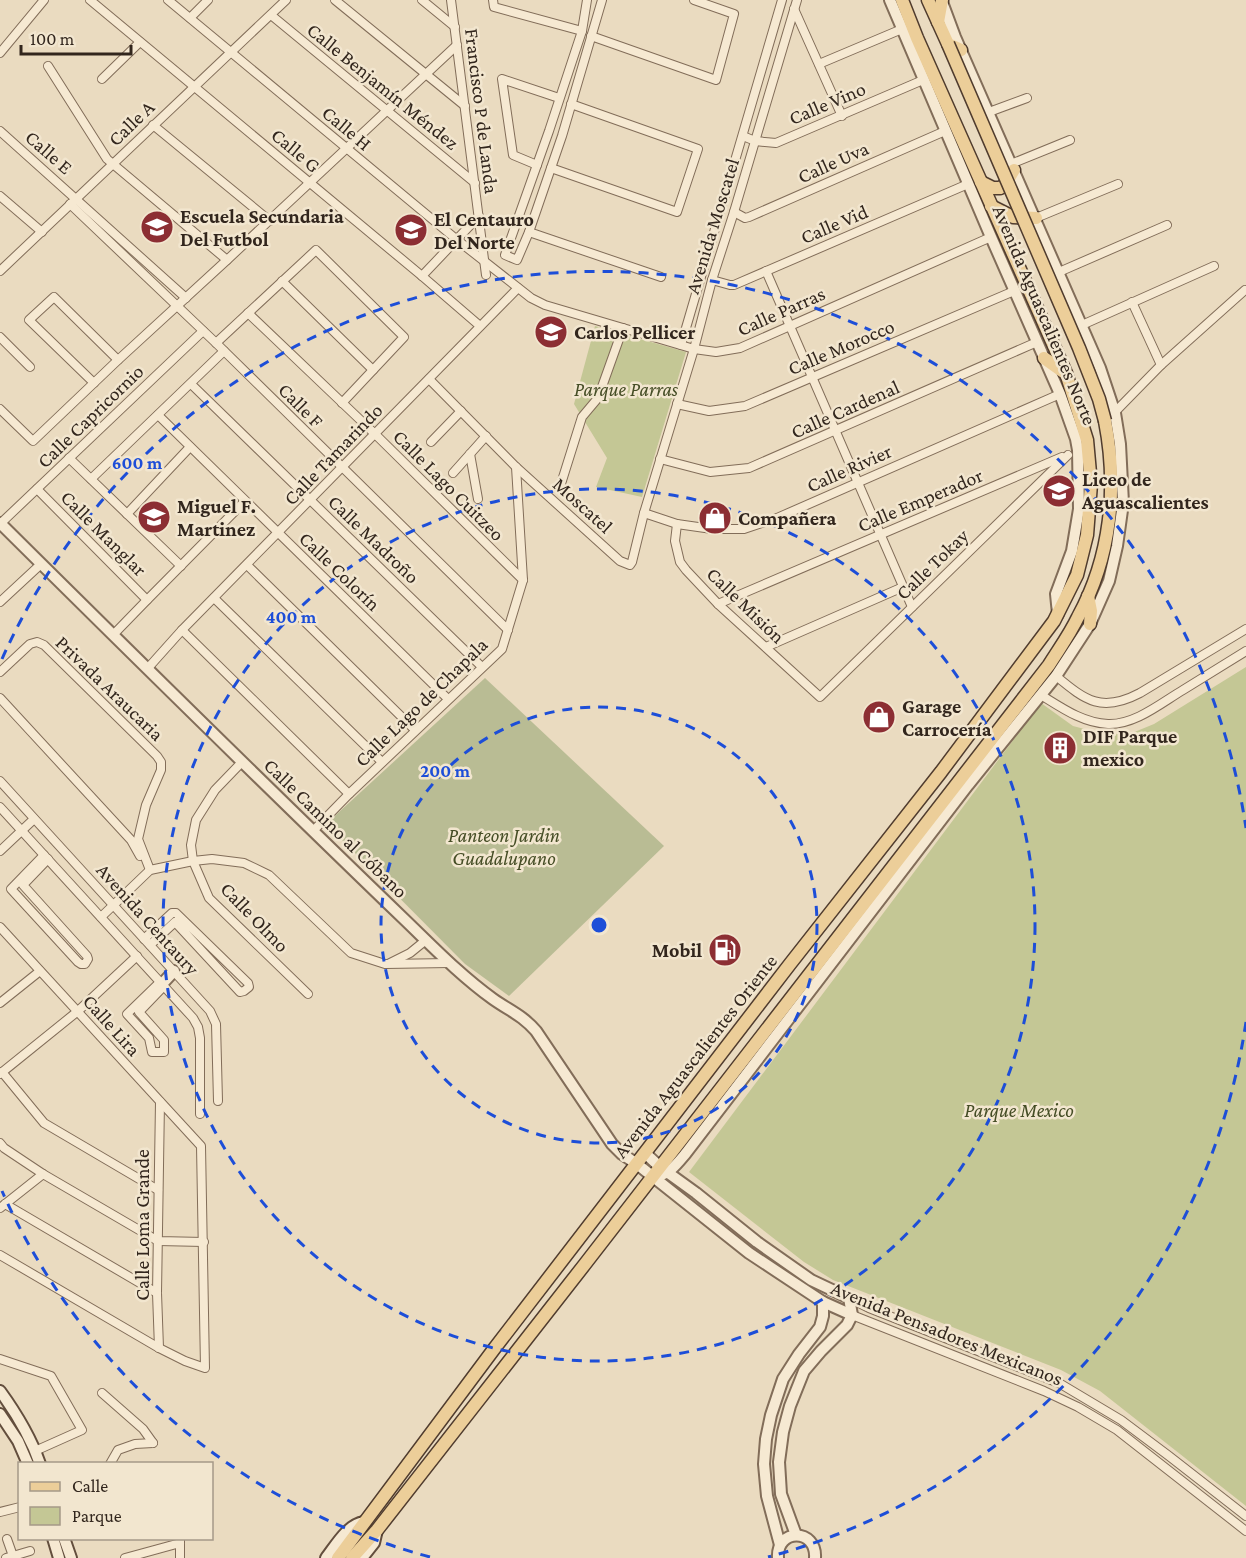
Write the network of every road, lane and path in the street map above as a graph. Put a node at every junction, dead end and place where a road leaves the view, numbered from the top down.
1 (44, 0) edge
2 (90, 0) edge
3 (168, 0) edge
4 (208, 0) edge
5 (286, 0) edge
6 (335, 0) edge
7 (422, 0) edge
8 (451, 0) edge
9 (493, 0) edge
10 (587, 0) edge
11 (694, 0) edge
12 (782, 0) edge
13 (796, 0) edge
14 (890, 0) edge
15 (902, 0) edge
16 (928, 0) edge
17 (942, 1) edge
18 (601, 3) edge
19 (794, 9) junction
20 (271, 15) junction
21 (190, 18) junction
22 (938, 22) junction
23 (455, 27) junction
24 (902, 29) junction
25 (582, 31) junction
26 (591, 36) junction
27 (917, 38) junction
28 (140, 42) junction
29 (948, 44) junction
30 (457, 45) junction
31 (961, 50) junction
32 (231, 52) junction
33 (0, 53) edge
34 (915, 58) junction
35 (819, 64) junction
36 (48, 66) dead end
37 (426, 74) junction
38 (102, 79) dead end
39 (923, 80) junction
40 (194, 86) junction
41 (559, 98) junction
42 (1027, 98) dead end
43 (570, 104) junction
44 (465, 106) junction
45 (387, 111) junction
46 (989, 111) junction
47 (842, 116) junction
48 (153, 125) junction
49 (0, 131) edge
50 (549, 131) junction
51 (945, 131) junction
52 (562, 136) junction
53 (743, 136) junction
54 (1070, 140) dead end
55 (755, 141) junction
56 (346, 148) junction
57 (110, 161) junction
58 (537, 165) junction
59 (1012, 167) junction
60 (551, 168) junction
61 (310, 183) junction
62 (475, 183) junction
63 (974, 183) junction
64 (1118, 184) dead end
65 (0, 196) edge
66 (73, 201) junction
67 (992, 206) junction
68 (734, 212) junction
69 (479, 216) junction
70 (1036, 218) junction
71 (270, 221) junction
72 (1167, 225) dead end
73 (42, 232) junction
74 (529, 232) junction
75 (991, 237) junction
76 (456, 239) junction
77 (227, 260) junction
78 (484, 262) junction
79 (1214, 266) dead end
80 (0, 271) edge
81 (766, 271) junction
82 (1059, 272) junction
83 (486, 275) dead end
84 (422, 276) junction
85 (661, 277) dead end
86 (712, 280) junction
87 (282, 281) junction
88 (518, 288) junction
89 (1014, 291) junction
90 (1245, 291) edge
91 (186, 298) junction
92 (1132, 302) junction
93 (177, 306) junction
94 (248, 313) junction
95 (789, 325) junction
96 (1082, 325) junction
97 (480, 326) junction
98 (622, 328) junction
99 (203, 331) junction
100 (0, 337) edge
101 (1037, 342) junction
102 (216, 343) junction
103 (681, 345) junction
104 (694, 349) junction
105 (224, 351) junction
106 (1044, 358) junction
107 (118, 360) junction
108 (1161, 365) junction
109 (30, 367) dead end
110 (373, 369) junction
111 (1066, 373) junction
112 (812, 378) junction
113 (429, 379) junction
114 (94, 383) junction
115 (191, 384) junction
116 (1060, 394) junction
117 (342, 403) junction
118 (676, 404) junction
119 (0, 409) edge
120 (461, 411) junction
121 (158, 416) junction
122 (1110, 417) junction
123 (835, 431) junction
124 (375, 434) junction
125 (486, 436) junction
126 (431, 442) dead end
127 (190, 447) junction
128 (1073, 453) junction
129 (470, 454) junction
130 (69, 458) junction
131 (660, 459) junction
132 (516, 467) junction
133 (342, 468) junction
134 (453, 473) dead end
135 (91, 480) junction
136 (857, 482) junction
137 (560, 487) dead end
138 (37, 489) junction
139 (478, 499) dead end
140 (245, 501) junction
141 (311, 501) junction
142 (644, 513) junction
143 (127, 514) junction
144 (0, 524) edge
145 (678, 524) junction
146 (279, 533) junction
147 (880, 535) junction
148 (42, 564) junction
149 (248, 565) junction
150 (630, 565) joint
151 (181, 566) junction
152 (523, 580) junction
153 (903, 587) junction
154 (1088, 595) junction
155 (214, 598) junction
156 (147, 600) junction
157 (0, 602) edge
158 (718, 604) junction
159 (912, 607) junction
160 (1058, 614) junction
161 (1090, 624) junction
162 (1246, 629) edge
163 (182, 630) junction
164 (508, 630) junction
165 (113, 635) junction
166 (766, 647) junction
167 (1246, 651) edge
168 (1050, 664) joint
169 (148, 668) junction
170 (482, 668) junction
171 (0, 672) edge
172 (1056, 676) junction
173 (1041, 695) junction
174 (820, 697) joint
175 (0, 698) edge
176 (448, 699) junction
177 (415, 730) junction
178 (242, 762) junction
179 (382, 762) junction
180 (0, 781) edge
181 (348, 794) junction
182 (959, 798) junction
183 (944, 800) junction
184 (0, 807) edge
185 (34, 819) junction
186 (22, 831) junction
187 (313, 831) junction
188 (134, 840) junction
189 (0, 851) edge
190 (878, 853) junction
191 (46, 857) junction
192 (193, 861) junction
193 (894, 865) junction
194 (148, 871) junction
195 (113, 905) junction
196 (101, 917) junction
197 (0, 927) edge
198 (426, 940) junction
199 (147, 942) junction
200 (137, 957) junction
201 (450, 963) junction
202 (386, 964) junction
203 (40, 971) junction
204 (174, 971) junction
205 (162, 984) junction
206 (308, 994) dead end
207 (0, 1003) edge
208 (78, 1011) junction
209 (745, 1057) junction
210 (1, 1073) edge
211 (745, 1075) junction
212 (218, 1101) dead end
213 (160, 1102) junction
214 (200, 1114) dead end
215 (1, 1147) edge
216 (645, 1153) junction
217 (686, 1154) junction
218 (637, 1164) junction
219 (660, 1172) junction
220 (43, 1174) junction
221 (688, 1186) junction
222 (158, 1190) junction
223 (2, 1206) edge
224 (158, 1241) junction
225 (204, 1242) junction
226 (0, 1255) edge
227 (157, 1293) junction
228 (849, 1298) junction
229 (823, 1302) junction
230 (869, 1308) junction
231 (852, 1316) junction
232 (866, 1320) junction
233 (159, 1348) junction
234 (0, 1359) edge
235 (1048, 1378) junction
236 (1044, 1390) junction
237 (0, 1391) edge
238 (102, 1393) dead end
239 (0, 1414) edge
240 (35, 1450) junction
241 (27, 1462) edge
242 (39, 1462) edge
243 (111, 1462) edge
244 (18, 1508) edge
245 (0, 1514) edge
246 (1246, 1516) edge
247 (364, 1522) junction
248 (377, 1530) junction
249 (1246, 1531) edge
250 (796, 1535) junction
251 (7, 1539) dead end
252 (53, 1540) edge
253 (64, 1540) edge
254 (180, 1541) edge
255 (780, 1545) junction
256 (30, 1551) dead end
257 (9, 1557) edge
258 (59, 1558) edge
259 (71, 1558) edge
260 (125, 1558) edge
261 (180, 1558) edge
262 (326, 1558) edge
263 (338, 1558) edge
264 (352, 1558) edge
265 (362, 1558) edge
266 (778, 1558) edge
267 (814, 1558) edge

1 - 33 street
2 - 28 street, Calle G
3 - 21 street, Calle H
4 - 21 street
5 - 20 street, Calle A
6 - 37 street
7 - 23 street
8 - 23 street, Francisco P de Landa
9 - 25 street
10 - 18 street
10 - 25 street
11 - 26 street
12 - 53 street, Avenida Moscatel
13 - 19 street, Avenida Moscatel
14 - 24 street, Avenida Aguascalientes Norte
15 - 27 main road, Avenida Aguascalientes Norte
16 - 22 main road, Avenida Aguascalientes Norte
17 - 22 main road
17 - 31 street, Avenida Aguascalientes Norte
18 - 26 street
19 - 35 street
19 - 55 street, Avenida Moscatel
20 - 32 street, Calle A
20 - 45 street, Calle Benjamín Méndez
21 - 32 street, Calle H
22 - 29 main road, Avenida Aguascalientes Norte
23 - 30 street, Francisco P de Landa
24 - 34 street, Avenida Aguascalientes Norte
24 - 35 street
25 - 41 street
26 - 43 street
27 - 34 main road
27 - 63 main road, Avenida Aguascalientes Norte
28 - 38 street
28 - 40 street, Calle G
29 - 31 main road
29 - 122 main road, Avenida Aguascalientes Norte, bridge
30 - 37 street
30 - 44 street, Francisco P de Landa
31 - 46 street, Avenida Aguascalientes Norte
32 - 40 street, Calle A
32 - 56 street, Calle H
34 - 39 street, Avenida Aguascalientes Norte
35 - 47 street
36 - 57 street
37 - 44 street
37 - 45 street
39 - 47 street, Calle Vino
39 - 51 street, Avenida Aguascalientes Norte
40 - 48 street, Calle A
40 - 61 street, Calle G
41 - 50 street
41 - 58 street
42 - 46 street
43 - 52 street
43 - 60 street
44 - 62 street, Francisco P de Landa
45 - 56 street
45 - 62 street, Calle Benjamín Méndez
46 - 59 street, Avenida Aguascalientes Norte
47 - 55 street, Calle Vino
48 - 57 street, Calle A
48 - 71 street
49 - 66 street, Calle E
50 - 52 street
50 - 58 street
51 - 63 street, Avenida Aguascalientes Norte
51 - 68 street, Calle Uva
52 - 60 street
53 - 55 street, Calle Vino
53 - 103 street, Avenida Moscatel
54 - 59 street
55 - 68 street, Avenida Moscatel
56 - 61 street
56 - 76 street, Calle H
57 - 66 street, Calle A
57 - 77 street
58 - 74 street
59 - 63 main road
59 - 70 street, Avenida Aguascalientes Norte
60 - 74 street
61 - 71 street
61 - 84 street, Calle G
62 - 69 street, Francisco P de Landa
63 - 67 main road, Avenida Aguascalientes Norte
63 - 75 street, Avenida Aguascalientes Norte
63 - 81 street, Calle Vid
64 - 70 street
65 - 73 street
66 - 73 street, Calle A
66 - 91 street
66 - 93 street, Calle F
67 - 70 main road
67 - 111 main road, Avenida Aguascalientes Norte
68 - 86 street, Avenida Moscatel
69 - 76 street
69 - 78 street, Francisco P de Landa
70 - 82 street, Avenida Aguascalientes Norte
71 - 77 street
72 - 82 street
73 - 80 street, Calle A
74 - 85 street
75 - 89 street, Avenida Aguascalientes Norte
75 - 95 street, Calle Parras
76 - 78 street, Calle H
76 - 84 street
77 - 91 street
78 - 83 street, Francisco P de Landa
78 - 88 street, Calle Parras
79 - 92 street
81 - 86 street, Calle Vid
81 - 95 street
82 - 96 street, Avenida Aguascalientes Norte
84 - 97 street, Calle G
86 - 104 street, Avenida Moscatel
87 - 94 street
87 - 110 street
87 - 110 street
88 - 97 street, Calle Tamarindo
88 - 98 street, Calle Parras
89 - 101 street, Avenida Aguascalientes Norte
89 - 112 street, Calle Morocco
90 - 108 street
91 - 93 street
92 - 96 street
92 - 108 street
93 - 99 street, Calle F
93 - 107 street
94 - 102 street
94 - 117 street, Calle Lago Cuitzeo
95 - 104 street, Calle Parras
95 - 112 street
96 - 122 street, Avenida Aguascalientes Norte
97 - 113 street, Calle Tamarindo
98 - 103 street, Calle Parras
98 - 137 street
99 - 102 street, Calle F
99 - 130 street, Calle Capricornio
100 - 109 street
101 - 106 street, Avenida Aguascalientes Norte
101 - 123 street, Calle Cardenal
102 - 105 street, Calle F
103 - 104 street, Calle Parras
104 - 118 street, Avenida Moscatel
105 - 115 street
105 - 133 street, Calle F
106 - 111 main road
106 - 116 street, Avenida Aguascalientes Norte
107 - 114 street
107 - 114 street
108 - 122 street
110 - 117 street
111 - 160 main road, Avenida Aguascalientes Norte
112 - 118 street, Calle Morocco
112 - 123 street
113 - 120 street, Moscatel
113 - 124 street, Calle Tamarindo
114 - 119 street
115 - 121 street
115 - 141 street, Calle Madroño
116 - 128 street, Avenida Aguascalientes Norte
116 - 136 street, Calle Rivier
117 - 124 street, Calle Lago Cuitzeo
118 - 131 street, Avenida Moscatel
120 - 125 street, Moscatel
120 - 126 street
121 - 127 street, Calle Colorín
121 - 135 street
122 - 154 main road, Avenida Aguascalientes Norte
122 - 161 street, Avenida Aguascalientes Norte
123 - 131 street, Calle Cardenal
123 - 136 street
124 - 133 street, Calle Tamarindo
124 - 152 street, Calle Lago Cuitzeo
125 - 129 street
125 - 132 street, Moscatel
127 - 140 street, Calle Colorín
127 - 143 street
128 - 147 street, Calle Emperador
128 - 159 street, Calle Tokay
128 - 160 street, Avenida Aguascalientes Norte
129 - 134 street
129 - 139 street
130 - 135 street
130 - 138 street, Calle Capricornio
131 - 142 street, Avenida Moscatel
132 - 150 street, Moscatel
132 - 152 street
133 - 141 street, Calle Tamarindo
133 - 164 street, Calle F
135 - 143 street
136 - 145 street, Calle Rivier
136 - 147 street
138 - 144 street, Calle Capricornio
138 - 156 street, Calle Manglar
140 - 146 street, Calle Colorín
140 - 151 street
141 - 146 street, Calle Tamarindo
141 - 170 street, Calle Madroño
142 - 145 street, Calle Rivier
142 - 150 street, Avenida Moscatel
143 - 151 street
144 - 148 street, Calle Camino al Cóbano
145 - 158 street, Calle Misión
146 - 149 street, Calle Tamarindo
146 - 176 street, Calle Colorín
147 - 153 street
147 - 158 street, Calle Emperador
148 - 157 street
148 - 165 street, Calle Camino al Cóbano
149 - 155 street, Calle Tamarindo
149 - 177 street
151 - 156 street
152 - 164 street, Calle Lago de Chapala
153 - 159 street
153 - 166 street
154 - 161 main road
154 - 168 main road, Avenida Aguascalientes Norte
155 - 163 street, Calle Tamarindo
155 - 179 street
156 - 165 street
158 - 166 street, Calle Misión
159 - 174 street, Calle Tokay
160 - 190 main road, Avenida Aguascalientes Oriente
161 - 172 street, Avenida Aguascalientes Norte
162 - 172 street
163 - 169 street, Calle Tamarindo
163 - 181 street
164 - 170 street, Calle Lago de Chapala
165 - 169 street, Calle Camino al Cóbano
166 - 174 street, Calle Misión
167 - 173 street
168 - 183 main road, Avenida Aguascalientes Oriente
169 - 178 street, Calle Camino al Cóbano
170 - 176 street, Calle Lago de Chapala
171 - 188 street, Privada Araucaria
172 - 173 street, Avenida Aguascalientes Oriente
173 - 182 street, Avenida Aguascalientes Oriente
175 - 188 street
176 - 177 street, Calle Lago de Chapala
177 - 179 street, Calle Lago de Chapala
178 - 187 street, Calle Camino al Cóbano
178 - 192 street, Calle Olmo
179 - 181 street, Calle Lago de Chapala
180 - 185 street, Avenida Centaury
181 - 187 street, Calle Lago de Chapala
182 - 183 main road
182 - 211 street, Avenida Aguascalientes Oriente
183 - 193 main road, Avenida Aguascalientes Oriente
184 - 186 street, Avenida Centaury
185 - 186 street
185 - 195 street, Avenida Centaury
186 - 189 street
186 - 191 street, Avenida Centaury
187 - 198 street, Calle Camino al Cóbano
188 - 194 street
190 - 193 main road
190 - 216 main road, Avenida Aguascalientes Oriente
191 - 191 street
191 - 196 street, Avenida Centaury
192 - 194 street
192 - 202 street
192 - 206 street, Calle Olmo
193 - 209 main road, Avenida Aguascalientes Oriente
194 - 195 street
195 - 196 street
195 - 199 street, Avenida Centaury
196 - 200 street, Avenida Centaury
197 - 203 street, Calle Lira
198 - 201 street, Calle Camino al Cóbano
198 - 202 street
199 - 199 street
199 - 204 street, Avenida Centaury
200 - 205 street, Avenida Centaury
200 - 208 street
201 - 202 street
201 - 218 street, Calle Camino al Cóbano
203 - 207 street
203 - 208 street, Calle Lira
204 - 205 street
204 - 212 street, Avenida Centaury
205 - 205 street
205 - 214 street, Avenida Centaury
208 - 210 street
208 - 213 street, Calle Lira
209 - 211 main road
209 - 219 main road, Avenida Aguascalientes Oriente
210 - 222 street
211 - 217 street, Avenida Aguascalientes Oriente
213 - 222 street, Calle Loma Grande
213 - 225 street, Calle Lira
215 - 220 street
216 - 218 main road, Avenida Aguascalientes Oriente
216 - 219 street, Avenida Pensadores Mexicanos
217 - 219 street, Avenida Aguascalientes Oriente
217 - 221 street
218 - 219 street, Avenida Pensadores Mexicanos
218 - 247 main road, Avenida Aguascalientes Oriente
219 - 221 street, Avenida Pensadores Mexicanos
219 - 229 street, Avenida Pensadores Mexicanos
219 - 248 main road, Avenida Aguascalientes Oriente
220 - 223 street
220 - 224 street
221 - 228 street, Avenida Pensadores Mexicanos
222 - 224 street, Calle Loma Grande
223 - 227 street
224 - 225 street
224 - 227 street, Calle Loma Grande
225 - 233 street
226 - 233 street
227 - 233 street, Calle Loma Grande
228 - 230 street, Avenida Pensadores Mexicanos
228 - 231 street
229 - 231 street, Avenida Pensadores Mexicanos
229 - 255 street
230 - 232 street
230 - 235 street, Avenida Pensadores Mexicanos
231 - 232 street, Avenida Pensadores Mexicanos
231 - 250 street
232 - 236 street, Avenida Pensadores Mexicanos
234 - 240 street
235 - 236 street
235 - 246 street, Avenida Pensadores Mexicanos
236 - 249 street, Avenida Pensadores Mexicanos
237 - 240 street
238 - 243 street
239 - 241 street
240 - 242 street
244 - 245 street
247 - 262 street, Avenida Aguascalientes Oriente
247 - 263 main road, Avenida Aguascalientes Oriente
248 - 264 main road, Avenida Aguascalientes Oriente
248 - 265 street, Avenida Aguascalientes Oriente
250 - 255 street
250 - 267 street
251 - 257 street
252 - 258 street
253 - 259 street
254 - 260 street
254 - 261 street
255 - 266 street
256 - 257 street

